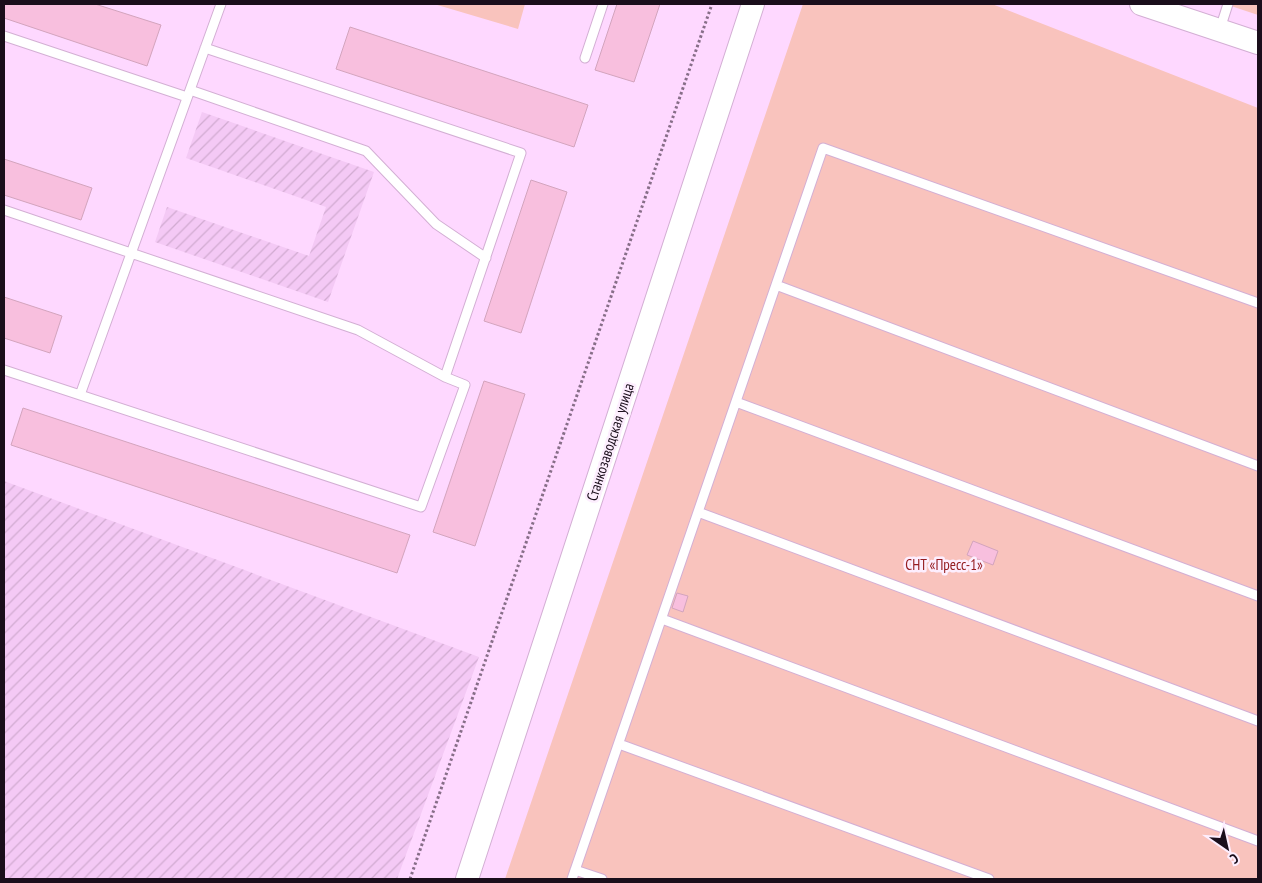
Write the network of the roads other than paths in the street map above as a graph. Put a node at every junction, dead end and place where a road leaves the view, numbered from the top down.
1 (221, 4) edge
2 (603, 4) edge
3 (753, 4) edge
4 (1141, 4) edge
5 (1228, 4) edge
6 (1220, 30) junction
7 (4, 36) edge
8 (1258, 43) edge
9 (205, 48) junction
10 (585, 58) dead end
11 (189, 94) junction
12 (4, 210) edge
13 (131, 253) junction
14 (486, 258) junction
15 (776, 285) junction
16 (1258, 303) edge
17 (4, 370) edge
18 (445, 377) junction
19 (80, 395) junction
20 (736, 402) junction
21 (1258, 466) edge
22 (698, 512) junction
23 (1258, 596) edge
24 (662, 619) junction
25 (1258, 721) edge
26 (618, 744) junction
27 (1258, 841) edge
28 (575, 870) junction
29 (466, 879) edge
30 (572, 879) edge
31 (602, 879) edge
32 (989, 879) edge

1 - 9 lane
2 - 10 lane
3 - 29 street, Станкозаводская улица
4 - 6 street
5 - 6 lane
6 - 8 street
7 - 11 lane
9 - 11 lane
9 - 14 lane
11 - 13 lane
11 - 14 lane
12 - 13 lane
13 - 18 lane
13 - 19 lane
14 - 18 lane
15 - 16 lane
15 - 20 lane
15 - 21 lane
17 - 19 lane
18 - 19 lane
20 - 22 lane
20 - 23 lane
22 - 24 lane
22 - 25 lane
24 - 26 lane
24 - 27 lane
26 - 28 lane
26 - 32 lane
28 - 30 lane
28 - 31 lane

